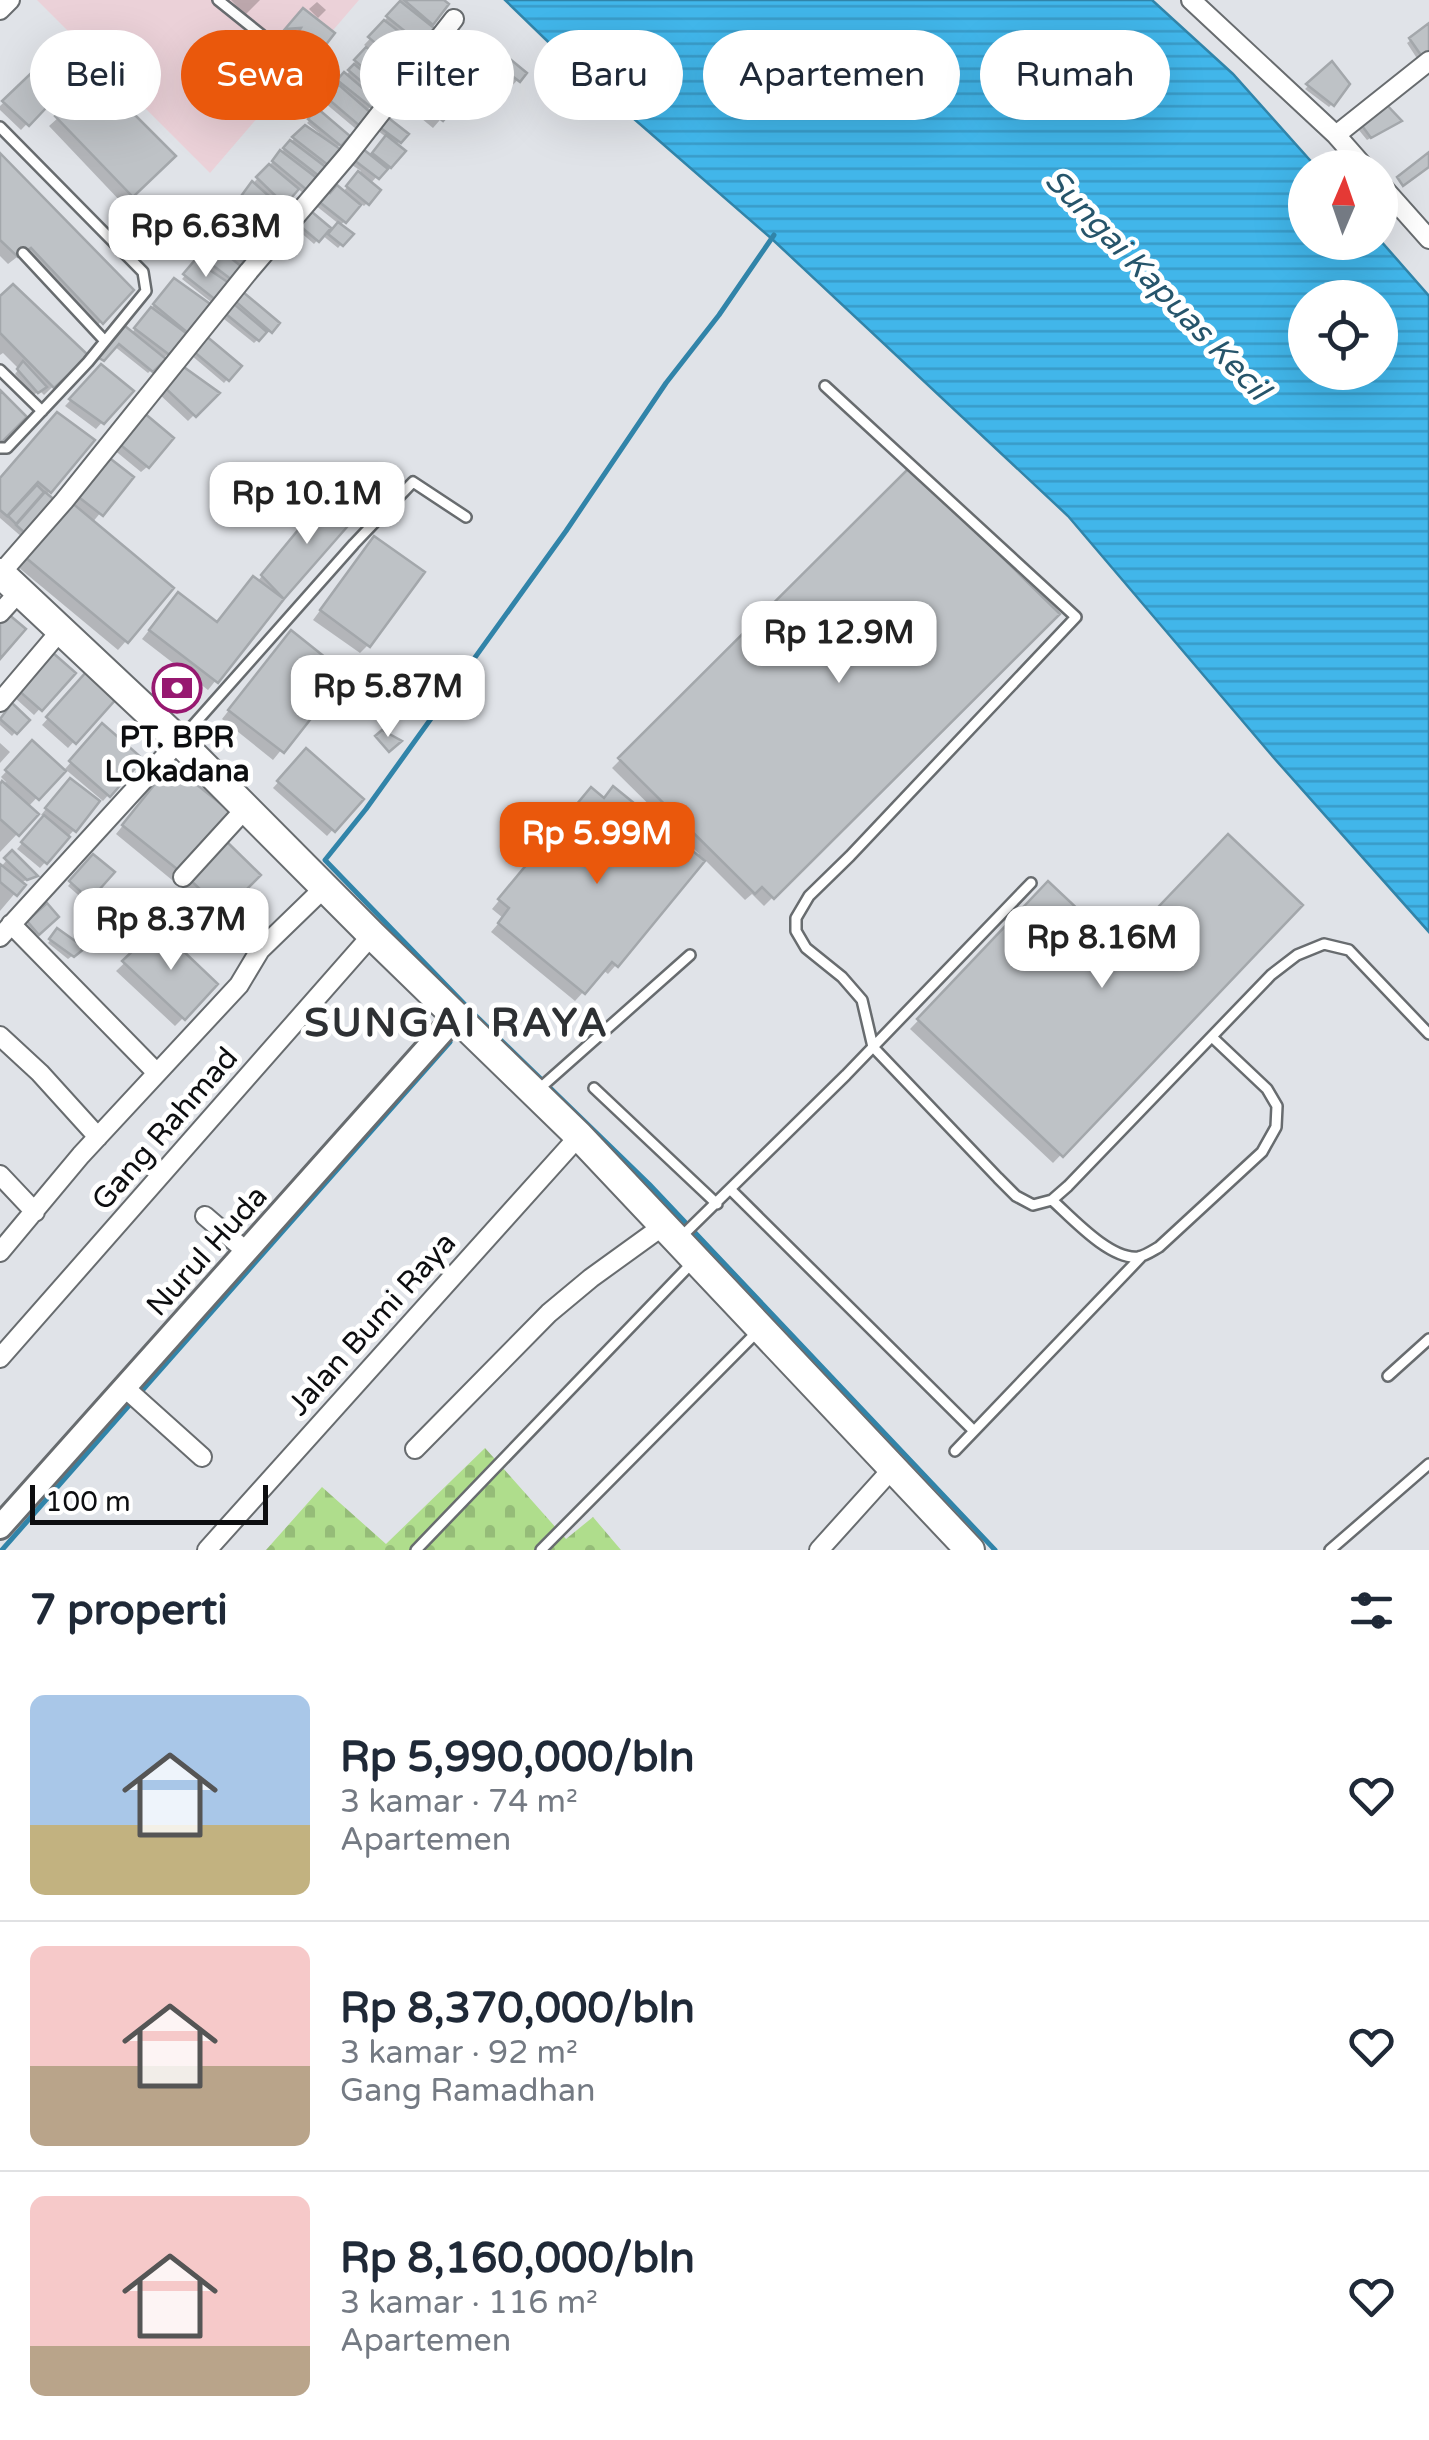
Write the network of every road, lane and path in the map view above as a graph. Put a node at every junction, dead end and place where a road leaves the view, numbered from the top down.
1 (10, 0) edge
2 (218, 0) edge
3 (1191, 0) edge
4 (0, 10) edge
5 (454, 20) dead end
6 (255, 30) edge
7 (1429, 61) edge
8 (0, 127) edge
9 (1336, 135) junction
10 (1349, 150) edge
11 (1398, 204) edge
12 (1429, 239) edge
13 (23, 253) dead end
14 (105, 341) junction
15 (0, 370) edge
16 (825, 386) dead end
17 (42, 411) junction
18 (0, 448) edge
19 (466, 517) dead end
20 (5, 588) edge
21 (61, 630) junction
22 (0, 702) edge
23 (179, 741) junction
24 (246, 808) junction
25 (182, 877) dead end
26 (1032, 883) dead end
27 (324, 888) junction
28 (6, 931) edge
29 (372, 935) junction
30 (690, 955) dead end
31 (457, 1015) junction
32 (1429, 1034) edge
33 (0, 1036) edge
34 (1212, 1037) junction
35 (873, 1047) junction
36 (157, 1073) junction
37 (540, 1088) dead end
38 (594, 1088) dead end
39 (579, 1136) junction
40 (98, 1137) junction
41 (0, 1175) edge
42 (732, 1190) junction
43 (1052, 1200) junction
44 (717, 1204) junction
45 (35, 1212) junction
46 (204, 1216) dead end
47 (684, 1236) junction
48 (0, 1252) edge
49 (247, 1252) junction
50 (1141, 1257) junction
51 (761, 1328) junction
52 (1429, 1338) edge
53 (0, 1358) edge
54 (1388, 1376) dead end
55 (132, 1394) junction
56 (974, 1431) junction
57 (415, 1449) dead end
58 (955, 1451) dead end
59 (202, 1456) dead end
60 (1429, 1464) edge
61 (894, 1468) junction
62 (0, 1526) edge
63 (962, 1547) edge
64 (207, 1550) edge
65 (416, 1550) edge
66 (541, 1550) edge
67 (818, 1550) edge
68 (1330, 1550) edge

1 - 4 street
2 - 6 lane
3 - 9 street
5 - 20 street
7 - 9 street
8 - 14 lane
9 - 10 street
11 - 12 street
13 - 14 lane
14 - 17 lane
15 - 17 lane
16 - 35 lane
17 - 18 lane
19 - 23 lane
20 - 21 main road
21 - 22 street
21 - 23 main road
23 - 24 main road
23 - 28 street
24 - 25 street
24 - 27 main road
26 - 35 lane
27 - 29 main road
27 - 36 street
28 - 36 street
29 - 31 main road
29 - 53 street, Gang Rahmad
30 - 37 lane
31 - 39 main road
31 - 49 street, Nurul Huda
32 - 34 lane
33 - 40 street
34 - 43 lane
34 - 50 lane
35 - 42 lane
35 - 43 lane
36 - 40 street
38 - 44 lane
39 - 47 main road
39 - 64 street, Jalan Bumi Raya
40 - 45 street
41 - 45 street
42 - 44 lane
42 - 56 lane
43 - 50 lane
44 - 47 lane
45 - 48 street
46 - 49 street
47 - 51 main road
47 - 57 street
47 - 65 lane
49 - 55 street, Nurul Huda
50 - 56 lane
51 - 61 main road
51 - 66 lane
52 - 54 lane
55 - 59 street
55 - 62 street, Nurul Huda
56 - 58 lane
60 - 68 lane
61 - 63 main road
61 - 67 street

